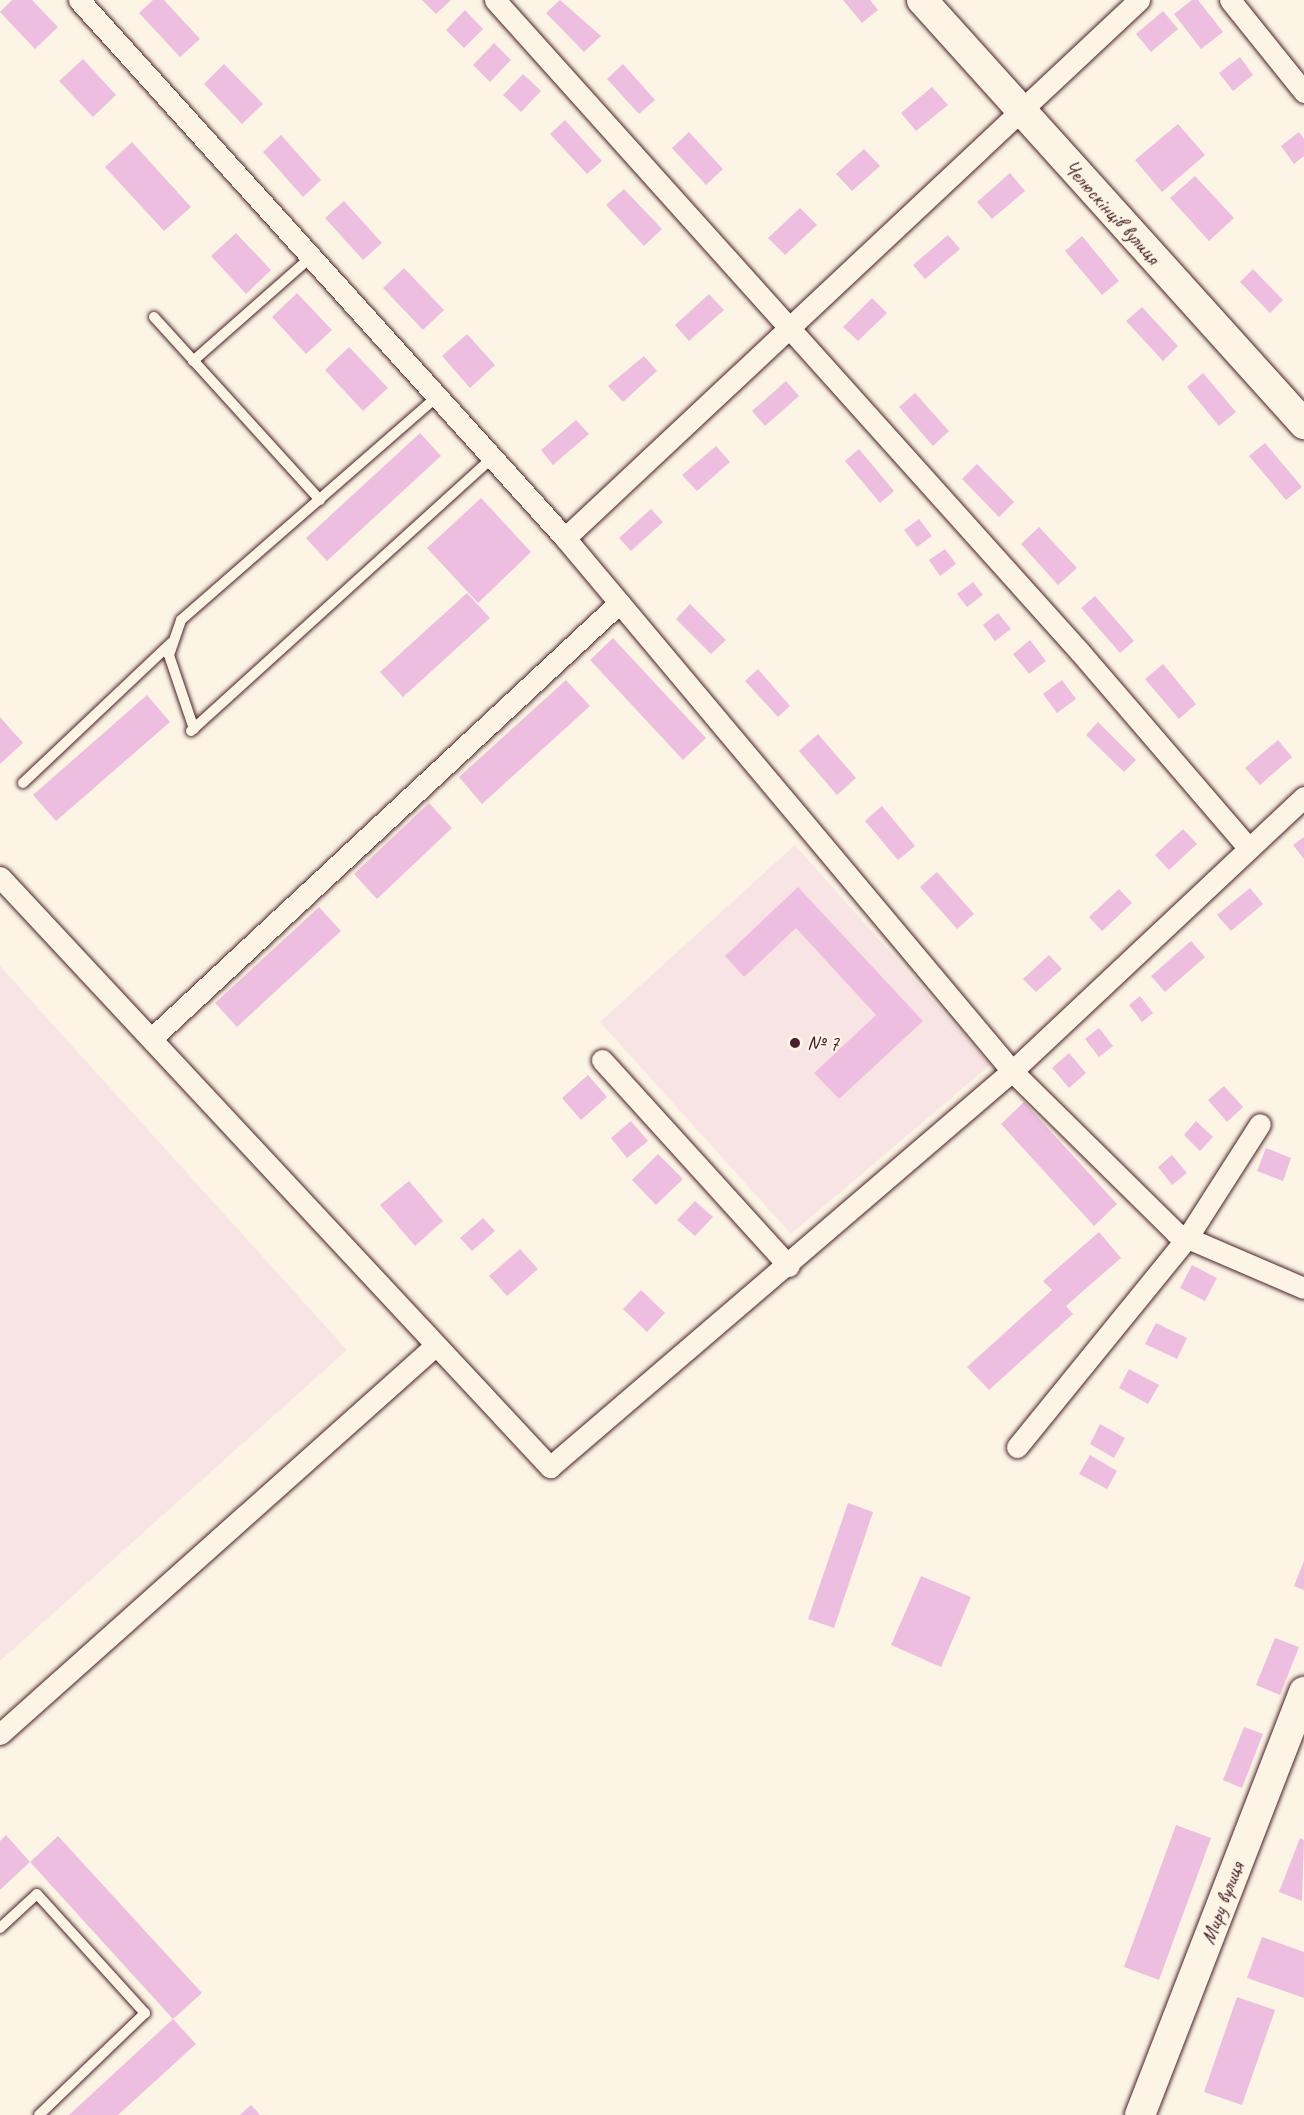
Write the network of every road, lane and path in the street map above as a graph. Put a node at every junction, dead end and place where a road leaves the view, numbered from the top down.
1 (79, 0) edge
2 (495, 0) edge
3 (922, 0) edge
4 (1139, 0) edge
5 (1230, 0) edge
6 (1304, 92) edge
7 (1018, 108) junction
8 (311, 257) junction
9 (154, 317) dead end
10 (788, 330) junction
11 (193, 361) junction
12 (437, 397) junction
13 (1304, 424) edge
14 (492, 458) junction
15 (320, 500) junction
16 (565, 538) junction
17 (619, 603) junction
18 (174, 640) junction
19 (23, 783) dead end
20 (1304, 797) edge
21 (1248, 847) junction
22 (0, 877) edge
23 (151, 1040) junction
24 (602, 1060) dead end
25 (1012, 1071) junction
26 (1260, 1124) dead end
27 (1187, 1238) junction
28 (789, 1266) junction
29 (1304, 1287) edge
30 (436, 1345) junction
31 (1017, 1447) dead end
32 (1304, 1692) edge
33 (0, 1734) edge
34 (0, 1928) edge
35 (39, 2115) edge
36 (1140, 2115) edge

1 - 8 street
2 - 10 street
3 - 7 main road, Челюскінців вулиця
4 - 7 street
5 - 6 street
7 - 10 street
7 - 13 main road, Челюскінців вулиця
8 - 11 lane
8 - 12 street
9 - 11 lane
10 - 16 street
10 - 21 street
11 - 15 lane
12 - 14 street
12 - 15 lane
14 - 16 street
14 - 18 lane
15 - 18 lane
16 - 17 street
17 - 23 street
17 - 25 street
18 - 19 lane
20 - 21 street
21 - 25 street
22 - 23 street
23 - 30 street
24 - 28 street
25 - 27 street
25 - 28 street
26 - 27 street
27 - 29 street
27 - 31 street
28 - 30 street
30 - 33 street
32 - 36 main road, Миру вулиця
34 - 35 lane

